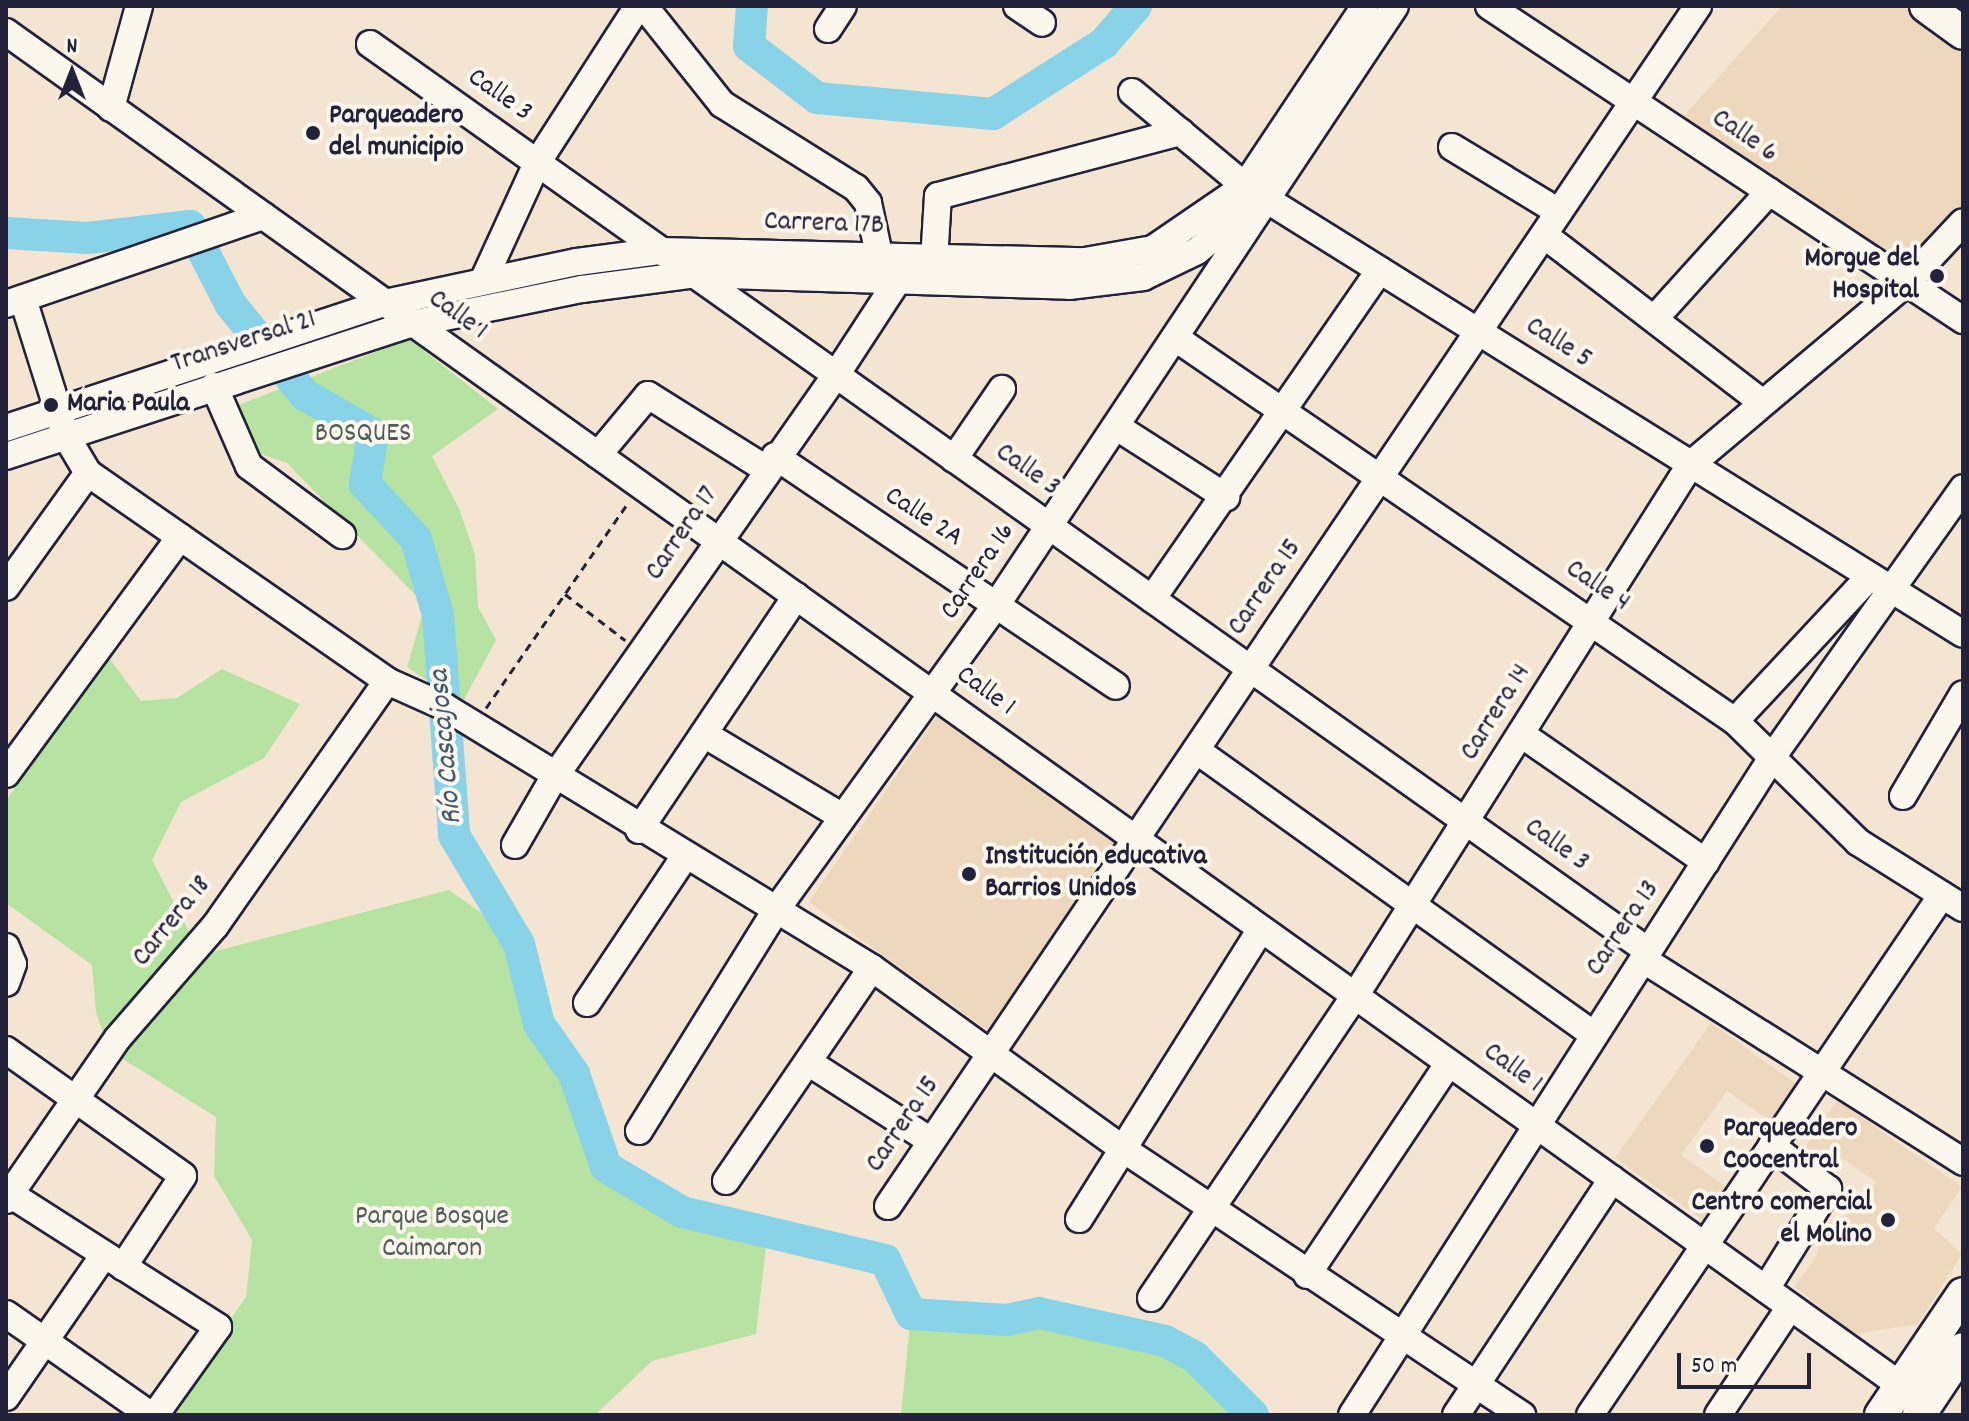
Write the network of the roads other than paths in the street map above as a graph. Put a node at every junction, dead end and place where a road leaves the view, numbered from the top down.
1 (139, 6) edge
2 (638, 6) edge
3 (644, 6) edge
4 (843, 6) edge
5 (1017, 6) edge
6 (1365, 6) edge
7 (1395, 6) edge
8 (1489, 6) edge
9 (1698, 6) edge
10 (1926, 6) edge
11 (1042, 23) dead end
12 (828, 29) dead end
13 (6, 32) edge
14 (1963, 33) edge
15 (370, 44) dead end
16 (1132, 92) dead end
17 (1633, 102) junction
18 (111, 108) junction
19 (1181, 132) junction
20 (1452, 147) dead end
21 (537, 163) junction
22 (1254, 192) junction
23 (1769, 192) junction
24 (1559, 212) junction
25 (263, 216) junction
26 (1963, 222) edge
27 (1544, 235) junction
28 (661, 251) junction
29 (934, 261) junction
30 (891, 267) junction
31 (1380, 270) junction
32 (696, 274) junction
33 (484, 279) junction
34 (1906, 283) junction
35 (15, 301) edge
36 (385, 303) junction
37 (1656, 317) junction
38 (1963, 320) edge
39 (411, 324) junction
40 (341, 332) junction
41 (1478, 332) junction
42 (1177, 339) junction
43 (836, 375) junction
44 (216, 377) junction
45 (1002, 389) dead end
46 (1759, 400) junction
47 (1285, 410) junction
48 (56, 411) junction
49 (1117, 427) junction
50 (6, 428) edge
51 (66, 436) junction
52 (598, 455) junction
53 (6, 456) edge
54 (954, 459) junction
55 (771, 462) junction
56 (1690, 465) junction
57 (88, 473) junction
58 (1380, 477) junction
59 (1963, 488) edge
60 (1226, 497) junction
61 (1048, 526) junction
62 (342, 535) dead end
63 (180, 537) junction
64 (717, 540) junction
65 (1880, 582) junction
66 (6, 587) edge
67 (796, 596) junction
68 (1152, 599) junction
69 (997, 604) junction
70 (1592, 622) junction
71 (1963, 634) edge
72 (1250, 669) junction
73 (387, 681) junction
74 (1116, 686) dead end
75 (1963, 694) edge
76 (934, 695) junction
77 (1735, 721) junction
78 (704, 734) junction
79 (1521, 734) junction
80 (1196, 750) junction
81 (1775, 753) junction
82 (6, 774) edge
83 (553, 779) junction
84 (1903, 796) dead end
85 (841, 816) junction
86 (1466, 822) junction
87 (639, 830) junction
88 (1135, 839) junction
89 (515, 845) dead end
90 (685, 856) junction
91 (1706, 862) junction
92 (1952, 901) edge
93 (1413, 906) junction
94 (776, 910) junction
95 (1261, 929) junction
96 (6, 947) edge
97 (1646, 956) junction
98 (872, 968) junction
99 (6, 983) edge
100 (1355, 996) junction
101 (587, 1003) dead end
102 (1591, 1033) junction
103 (6, 1050) edge
104 (990, 1054) junction
105 (808, 1062) junction
106 (1449, 1063) junction
107 (1823, 1071) junction
108 (75, 1098) junction
109 (1533, 1123) junction
110 (639, 1131) dead end
111 (931, 1141) junction
112 (1772, 1146) junction
113 (1123, 1149) junction
114 (1963, 1162) edge
115 (1612, 1179) junction
116 (726, 1181) dead end
117 (8, 1197) edge
118 (888, 1206) dead end
119 (1212, 1209) junction
120 (1079, 1219) dead end
121 (1706, 1243) junction
122 (114, 1261) junction
123 (1307, 1275) junction
124 (1766, 1289) junction
125 (1963, 1294) edge
126 (1151, 1298) dead end
127 (1790, 1307) junction
128 (6, 1314) edge
129 (1404, 1335) junction
130 (44, 1341) junction
131 (1963, 1349) edge
132 (1475, 1386) junction
133 (6, 1397) edge
134 (1915, 1402) edge
135 (153, 1415) edge
136 (1352, 1415) edge
137 (1456, 1415) edge
138 (1522, 1415) edge
139 (1590, 1415) edge
140 (1718, 1415) edge
141 (1881, 1415) edge

1 - 18 street
2 - 21 street
3 - 30 street
4 - 12 street
5 - 11 street
6 - 22 street, Carrera 16
7 - 22 street, Carrera 16
8 - 17 street, Calle 6
9 - 17 street, Carrera 15
10 - 14 main road
13 - 18 street, Calle 1
15 - 21 street, Calle 3
16 - 19 street, Calle 5
17 - 23 street, Calle 6
17 - 24 street, Carrera 15
18 - 25 street, Calle 1
19 - 22 street, Calle 5
19 - 29 street
20 - 24 street
21 - 28 street, Calle 3
21 - 33 street
22 - 29 street, Carrera 17B
22 - 30 street, Carrera 17B
22 - 31 street, Calle 5
22 - 42 street, Carrera 16
23 - 34 street, Calle 6
23 - 37 street
24 - 27 street, Carrera 15
25 - 35 street
25 - 36 street, Calle 1
26 - 34 street, Carrera 14
27 - 37 street
27 - 41 street, Carrera 15
28 - 30 street, Carrera 17B
28 - 32 street, Calle 3
28 - 33 street, Carrera 17B
29 - 30 street, Carrera 17B
30 - 32 street, Carrera 17B
30 - 43 street, Carrera 17
31 - 41 street, Calle 5
31 - 47 street
32 - 39 street, Carrera 17B
32 - 43 street, Calle 3
33 - 36 street, Carrera 17B
34 - 38 street, Calle 6
34 - 46 street, Carrera 14
35 - 48 street
36 - 39 street, Calle 1
36 - 40 street, Carrera 17B
37 - 46 street
39 - 40 street, Transversal 21
39 - 52 street, Calle 1
40 - 44 street, Transversal 21
41 - 56 street, Calle 5
41 - 58 street, Carrera 15
42 - 47 street, Calle 4
42 - 49 street, Carrera 16
43 - 54 street, Calle 3
43 - 55 street, Carrera 17
44 - 48 street
44 - 51 street, Transversal 21
44 - 62 street
45 - 54 street
46 - 56 street, Carrera 14
47 - 58 street, Calle 4
47 - 60 street
48 - 50 street
48 - 51 street
49 - 60 street
49 - 61 street, Carrera 16
51 - 53 street, Transversal 21
51 - 57 street
52 - 55 street, Calle 2A
52 - 64 street, Calle 1
54 - 61 street, Calle 3
55 - 64 street, Carrera 17
55 - 69 street, Calle 2A
56 - 65 street, Calle 5
56 - 70 street, Carrera 14
57 - 63 street
57 - 66 street
58 - 70 street, Calle 4
58 - 72 street, Carrera 15
59 - 65 street, Carrera 13
60 - 68 street
61 - 68 street, Calle 3
61 - 69 street, Carrera 16
63 - 73 street
63 - 82 street
64 - 67 street, Calle 1
64 - 83 street, Carrera 17
65 - 71 street, Calle 5
65 - 77 street
65 - 81 street, Carrera 13
67 - 76 street, Calle 1
67 - 78 street
68 - 72 street, Calle 3
69 - 74 street, Calle 2A
69 - 76 street, Carrera 16
70 - 77 street, Calle 4
70 - 79 street, Carrera 14
72 - 80 street, Carrera 15
72 - 86 street, Calle 3
73 - 83 street
73 - 108 street, Carrera 18
75 - 84 street
76 - 85 street, Carrera 16
76 - 88 street, Calle 1
77 - 81 street, Calle 4
78 - 85 street
78 - 87 street
79 - 86 street, Carrera 14
79 - 91 street
80 - 88 street, Carrera 15
80 - 93 street
81 - 91 street, Carrera 13
81 - 92 street, Calle 4
83 - 87 street
83 - 89 street, Carrera 17
85 - 94 street, Carrera 16
86 - 93 street, Carrera 14
86 - 97 street, Calle 3
87 - 90 street
88 - 95 street, Calle 1
88 - 104 street, Carrera 15
90 - 94 street
90 - 101 street
91 - 97 street, Carrera 13
92 - 107 street
93 - 100 street, Carrera 14
93 - 102 street
94 - 98 street
94 - 110 street, Carrera 16
95 - 100 street, Calle 1
95 - 113 street
96 - 99 street
97 - 102 street, Carrera 13
97 - 107 street, Calle 3
98 - 104 street
98 - 105 street
100 - 106 street, Calle 1
100 - 119 street, Carrera 14
102 - 109 street, Carrera 13
103 - 108 street
104 - 111 street, Carrera 15
104 - 113 street
105 - 111 street
105 - 116 street
106 - 109 street, Calle 1
106 - 123 street
107 - 112 street
107 - 114 street, Calle 3
108 - 117 street, Carrera 18
108 - 122 street
109 - 115 street, Calle 1
109 - 129 street, Carrera 13
111 - 118 street, Carrera 15
112 - 121 street
112 - 124 street
113 - 119 street
113 - 120 street
115 - 121 street, Calle 1
115 - 132 street
117 - 122 street
119 - 123 street
119 - 126 street, Carrera 14
121 - 124 street, Calle 1
121 - 139 street
122 - 130 street
122 - 135 street
123 - 129 street
124 - 127 street, Calle 1
125 - 134 main road
127 - 134 street, Calle 1
127 - 140 street
128 - 130 street
129 - 132 street
129 - 136 street, Carrera 13
130 - 133 street
130 - 135 street
131 - 134 main road
132 - 137 street
132 - 138 street
134 - 141 main road

